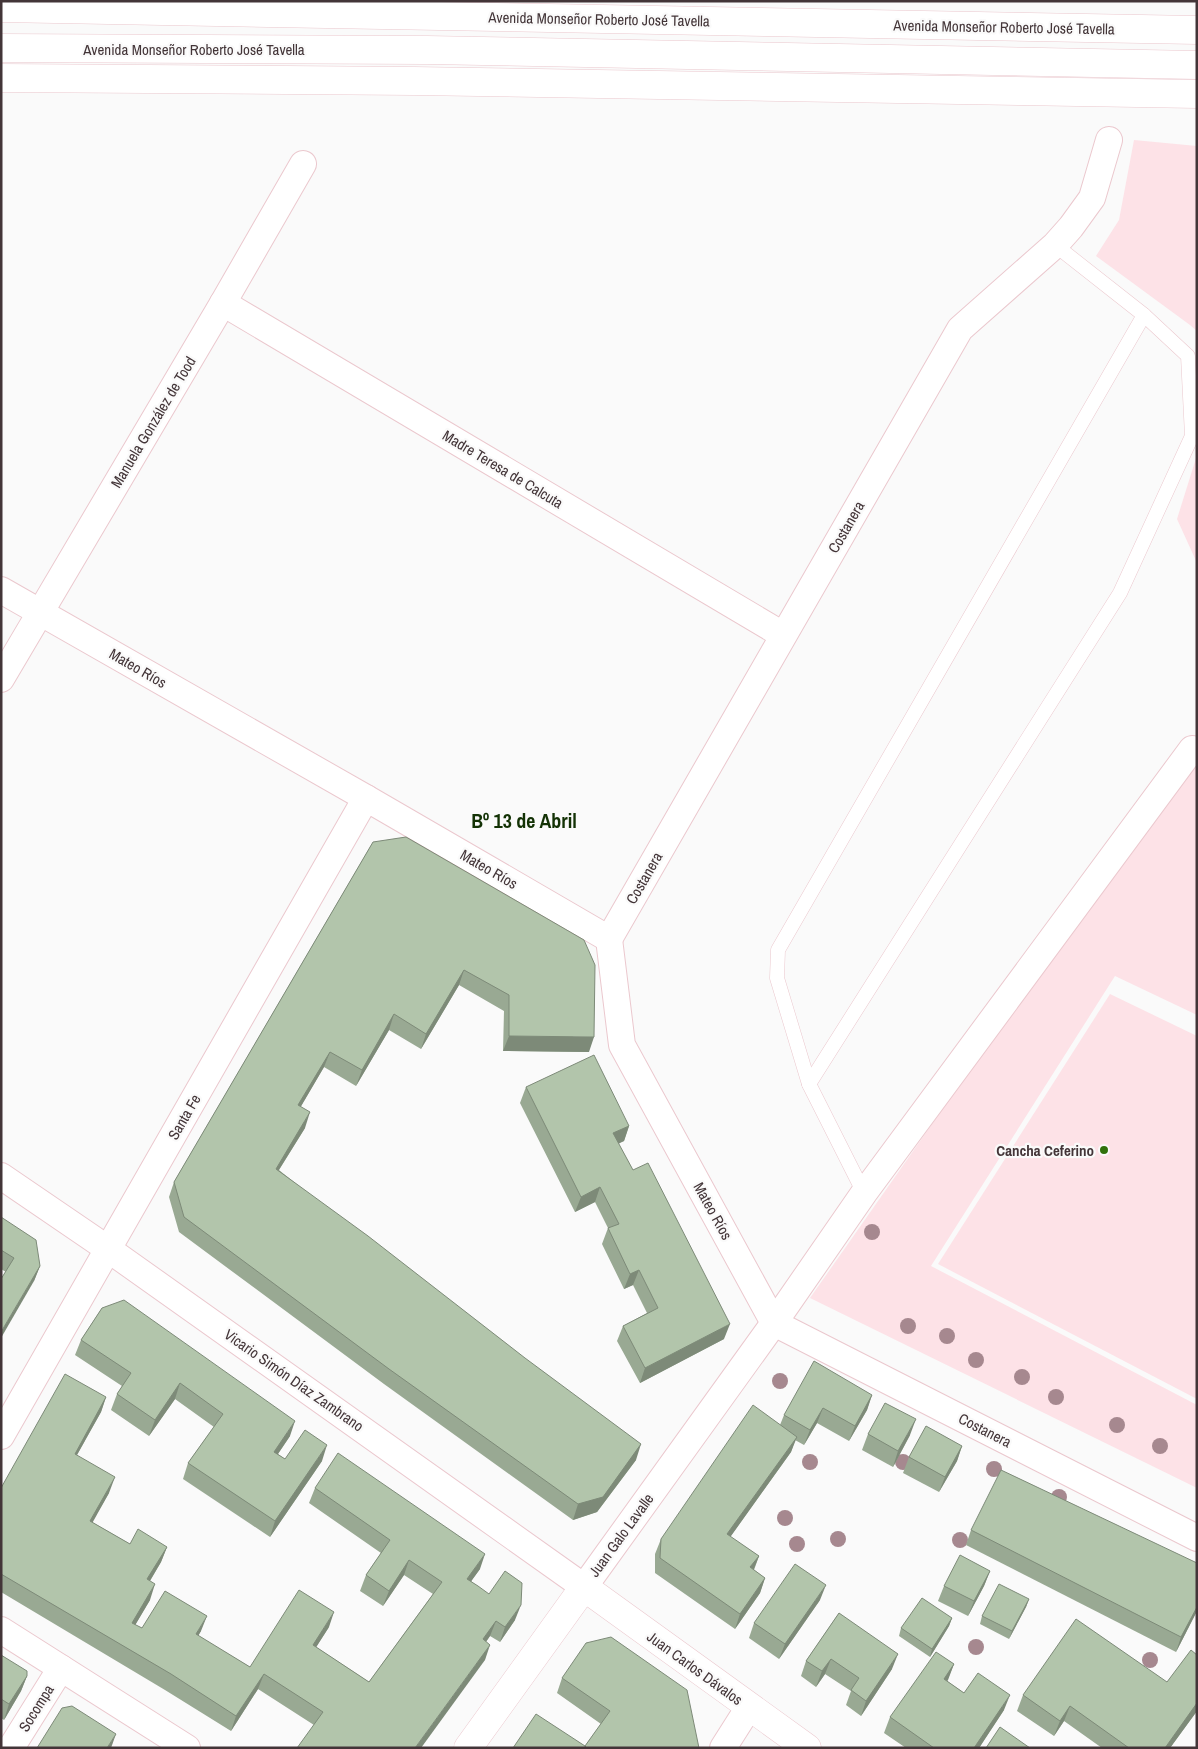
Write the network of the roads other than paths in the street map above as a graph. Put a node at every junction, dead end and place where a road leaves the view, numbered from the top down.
1 (1, 8) edge
2 (1184, 30) edge
3 (1, 48) edge
4 (1186, 65) edge
5 (1, 78) edge
6 (1191, 94) edge
7 (1109, 140) dead end
8 (303, 164) dead end
9 (1055, 245) junction
10 (224, 303) junction
11 (1144, 315) junction
12 (1, 590) edge
13 (40, 612) junction
14 (783, 635) junction
15 (1, 679) edge
16 (1192, 750) dead end
17 (366, 798) junction
18 (610, 939) junction
19 (809, 1084) junction
20 (1, 1176) edge
21 (864, 1193) junction
22 (108, 1249) junction
23 (774, 1323) junction
24 (1, 1436) edge
25 (1197, 1538) edge
26 (584, 1588) junction
27 (1, 1630) edge
28 (61, 1668) junction
29 (749, 1706) junction
30 (11, 1748) edge
31 (187, 1748) edge
32 (468, 1748) edge
33 (723, 1748) edge
34 (807, 1748) edge

1 - 2 main road, Avenida Monseñor Roberto José Tavella
3 - 4 main road, Avenida Monseñor Roberto José Tavella
5 - 6 main road
7 - 9 street, Costanera
8 - 10 street, Manuela González de Tood
9 - 11 lane
9 - 14 street, Costanera
10 - 13 street, Manuela González de Tood
10 - 14 street, Madre Teresa de Calcuta
11 - 19 lane
11 - 19 lane
12 - 13 street, Mateo Ríos
13 - 15 street, Manuela González de Tood
13 - 17 street, Mateo Ríos
14 - 18 street, Costanera
16 - 21 street, Juan Galo Lavalle
17 - 18 street, Mateo Ríos
17 - 22 street, Santa Fe
18 - 23 street, Mateo Ríos
19 - 21 lane
20 - 22 street, Vicario Simón Díaz Zambrano
21 - 23 street, Juan Galo Lavalle
22 - 24 street, Santa Fe
22 - 26 street, Vicario Simón Díaz Zambrano
23 - 25 street, Costanera
23 - 26 street, Juan Galo Lavalle
26 - 29 main road, Juan Carlos Dávalos
26 - 32 main road, Juan Galo Lavalle
27 - 28 street
28 - 30 street, Socompa
28 - 31 street
29 - 33 street
29 - 34 main road, Juan Carlos Dávalos

